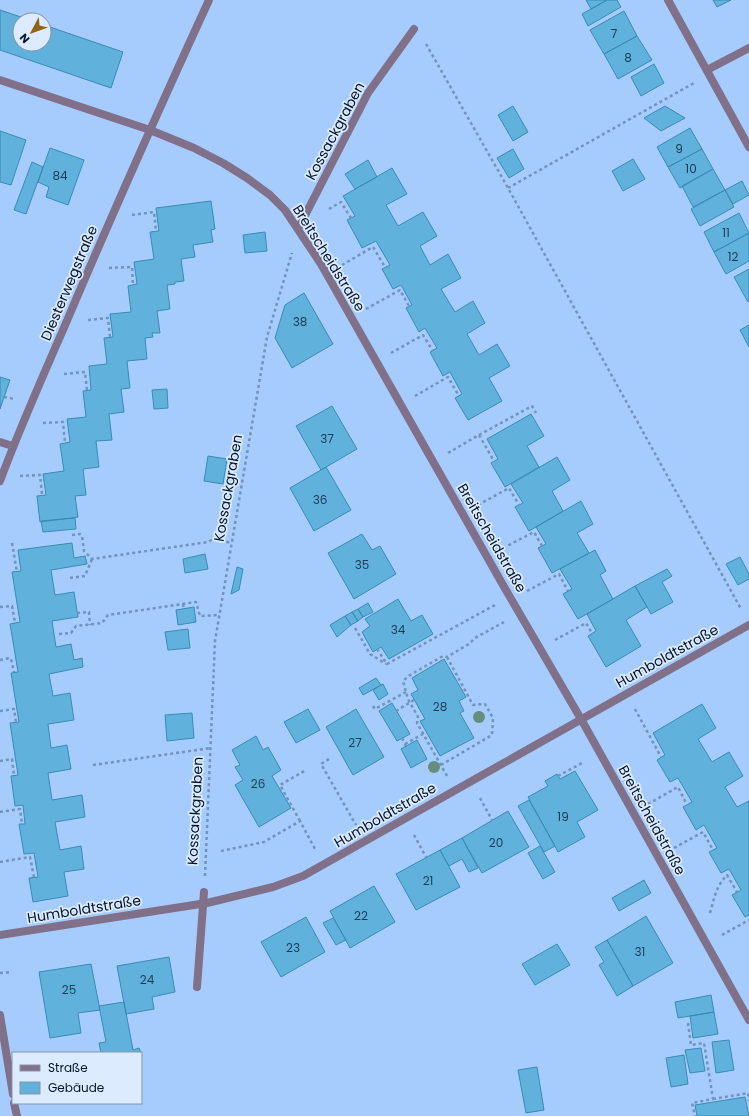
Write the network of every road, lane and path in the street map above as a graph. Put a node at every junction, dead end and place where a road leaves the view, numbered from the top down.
1 (209, 0) edge
2 (668, 0) edge
3 (414, 29) joint
4 (749, 48) edge
5 (706, 70) junction
6 (0, 80) edge
7 (150, 130) junction
8 (749, 147) edge
9 (508, 188) junction
10 (346, 210) dead end
11 (132, 215) dead end
12 (351, 218) dead end
13 (298, 229) junction
14 (156, 231) dead end
15 (339, 267) dead end
16 (385, 267) dead end
17 (108, 268) dead end
18 (133, 285) dead end
19 (409, 306) dead end
20 (364, 310) dead end
21 (85, 320) dead end
22 (110, 338) dead end
23 (432, 351) dead end
24 (389, 355) dead end
25 (61, 374) dead end
26 (87, 390) dead end
27 (459, 396) dead end
28 (413, 397) dead end
29 (536, 414) dead end
30 (40, 423) dead end
31 (479, 435) junction
32 (0, 442) edge
33 (65, 443) dead end
34 (13, 446) junction
35 (445, 455) dead end
36 (494, 462) dead end
37 (17, 477) dead end
38 (0, 481) edge
39 (42, 495) dead end
40 (519, 505) dead end
41 (475, 507) dead end
42 (72, 535) dead end
43 (12, 543) dead end
44 (232, 543) junction
45 (542, 546) dead end
46 (500, 550) dead end
47 (92, 559) junction
48 (17, 572) dead end
49 (70, 578) dead end
50 (568, 591) dead end
51 (524, 593) dead end
52 (183, 604) junction
53 (497, 604) dead end
54 (0, 607) edge
55 (184, 608) dead end
56 (742, 609) dead end
57 (77, 613) dead end
58 (219, 615) dead end
59 (506, 620) dead end
60 (15, 623) dead end
61 (90, 625) junction
62 (749, 625) edge
63 (356, 628) dead end
64 (592, 633) dead end
65 (59, 634) dead end
66 (552, 642) dead end
67 (377, 649) dead end
68 (447, 657) junction
69 (0, 660) edge
70 (387, 664) junction
71 (14, 672) dead end
72 (406, 692) junction
73 (414, 700) dead end
74 (410, 703) junction
75 (373, 706) dead end
76 (635, 709) dead end
77 (0, 711) edge
78 (396, 711) dead end
79 (581, 719) junction
80 (16, 722) dead end
81 (424, 734) junction
82 (402, 738) dead end
83 (211, 748) junction
84 (661, 757) dead end
85 (329, 759) dead end
86 (0, 761) edge
87 (586, 761) dead end
88 (93, 765) dead end
89 (441, 765) junction
90 (306, 770) dead end
91 (14, 775) dead end
92 (447, 775) dead end
93 (558, 776) dead end
94 (479, 796) dead end
95 (687, 805) dead end
96 (646, 806) dead end
97 (0, 812) edge
98 (492, 820) dead end
99 (300, 821) junction
100 (22, 824) dead end
101 (357, 827) dead end
102 (413, 833) dead end
103 (671, 850) dead end
104 (713, 850) dead end
105 (221, 851) dead end
106 (318, 854) dead end
107 (426, 857) dead end
108 (0, 862) edge
109 (34, 878) dead end
110 (204, 892) joint
111 (737, 892) dead end
112 (204, 904) junction
113 (709, 918) dead end
114 (749, 920) edge
115 (0, 935) edge
116 (720, 936) dead end
117 (12, 972) dead end
118 (0, 973) edge
119 (197, 987) dead end
120 (0, 1015) edge
121 (749, 1020) edge
122 (688, 1023) dead end
123 (12, 1088) edge
124 (713, 1099) junction
125 (749, 1101) edge
126 (14, 1104) edge
127 (17, 1116) edge
128 (695, 1116) edge

1 - 7 street, Diesterwegstraße
2 - 5 street
3 - 9 path
3 - 13 street, Kossackgraben
4 - 5 street
5 - 8 street
5 - 9 path
6 - 7 street, Breitscheidstraße
7 - 13 street, Breitscheidstraße
7 - 34 street, Diesterwegstraße
9 - 56 path
10 - 12 path
11 - 14 path
13 - 44 path, Kossackgraben
13 - 79 street, Breitscheidstraße
15 - 16 path
17 - 18 path
19 - 20 path
21 - 22 path
23 - 24 path
25 - 26 path
27 - 28 path
29 - 31 path
30 - 33 path
31 - 35 path
31 - 36 path
32 - 34 street
34 - 38 street, Diesterwegstraße
37 - 39 path
40 - 41 path
42 - 47 path
43 - 48 path
44 - 47 path
44 - 83 path, Kossackgraben
45 - 46 path
47 - 49 path
50 - 51 path
52 - 55 path
52 - 58 path
52 - 61 path
53 - 70 path
54 - 60 path
57 - 61 path
59 - 68 path
61 - 65 path
62 - 79 street, Humboldtstraße
63 - 70 path
64 - 66 path
67 - 70 path
68 - 72 path
68 - 89 path
69 - 71 path
72 - 74 path
72 - 75 path
73 - 74 path
74 - 78 path
74 - 81 path
76 - 84 path
77 - 80 path
79 - 112 street, Humboldtstraße
79 - 121 street, Breitscheidstraße
81 - 82 path
81 - 89 path
83 - 88 path
83 - 110 path, Kossackgraben
85 - 101 path
86 - 91 path
87 - 93 path
89 - 92 path
90 - 99 path
94 - 98 path
95 - 96 path
97 - 100 path
99 - 105 path
99 - 106 path
102 - 107 path
103 - 104 path
108 - 109 path
110 - 112 street
111 - 113 path
112 - 115 street, Humboldtstraße
112 - 119 street
114 - 116 path
117 - 118 path
120 - 123 street
122 - 124 path
124 - 125 path
124 - 128 path
126 - 127 street

